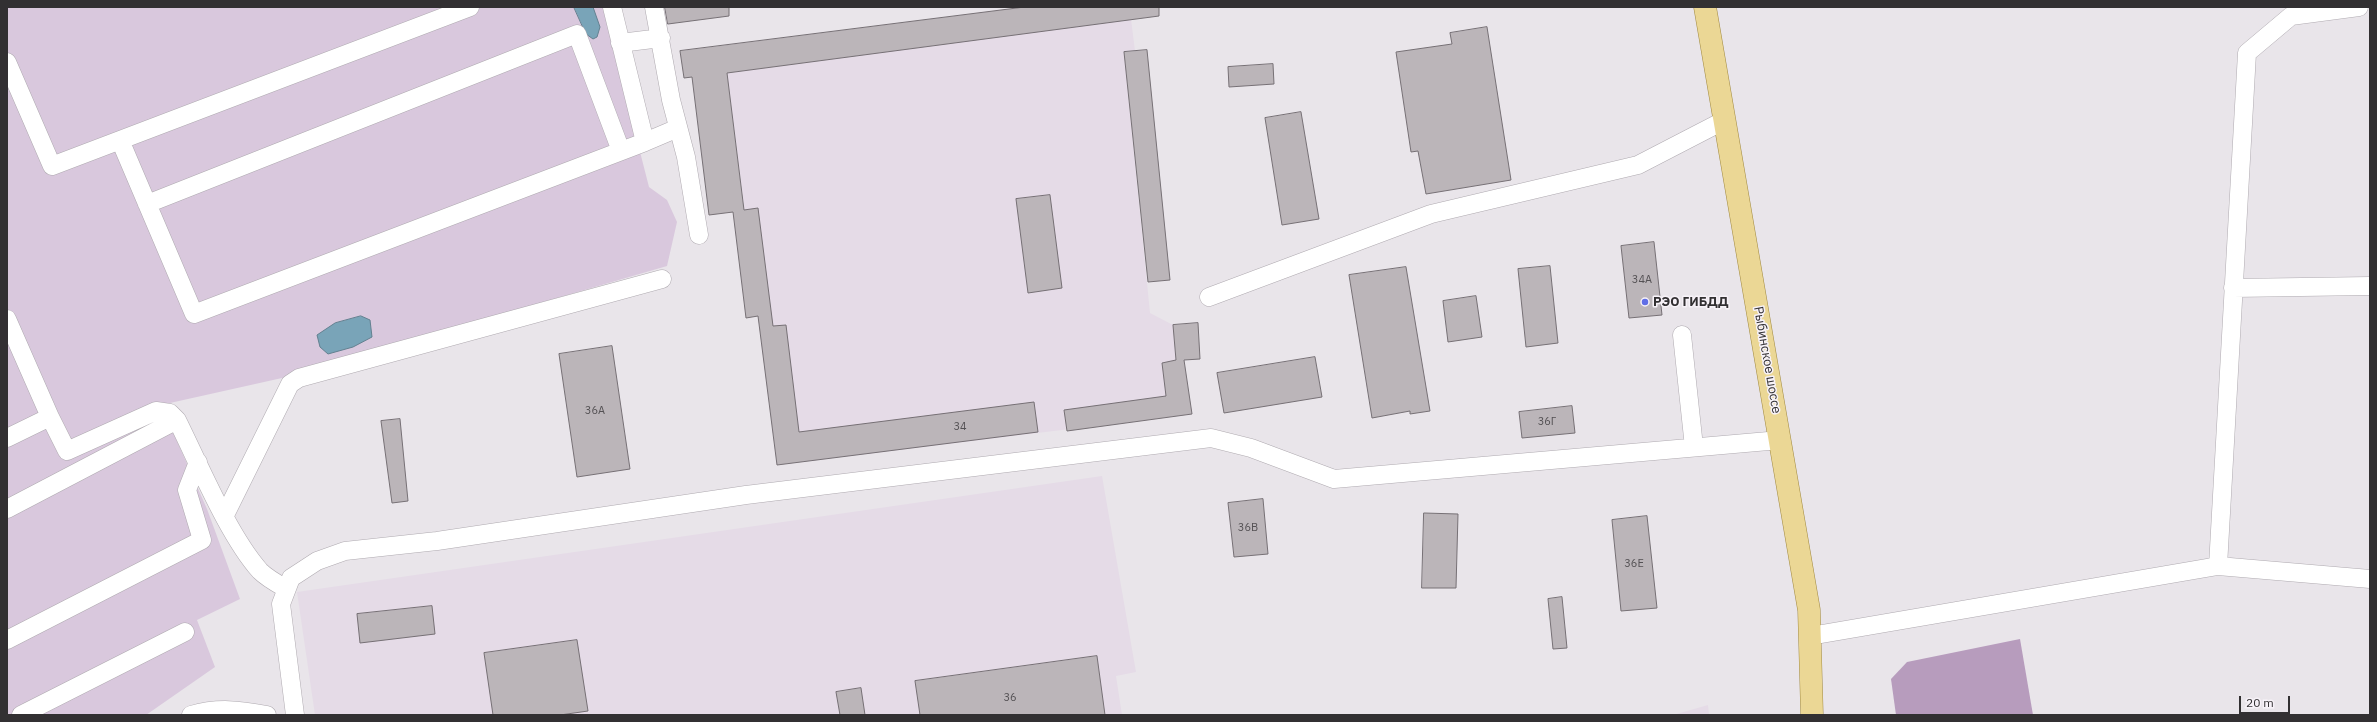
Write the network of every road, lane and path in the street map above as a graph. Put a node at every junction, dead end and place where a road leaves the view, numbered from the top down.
1 (470, 7) edge
2 (612, 7) edge
3 (654, 7) edge
4 (1705, 7) edge
5 (2359, 7) edge
6 (661, 38) junction
7 (620, 43) junction
8 (7, 62) edge
9 (1725, 120) junction
10 (678, 128) junction
11 (120, 140) junction
12 (645, 142) junction
13 (621, 151) junction
14 (147, 204) junction
15 (699, 235) dead end
16 (662, 279) dead end
17 (2370, 286) edge
18 (2233, 288) junction
19 (1209, 297) dead end
20 (7, 320) edge
21 (1682, 335) dead end
22 (50, 417) junction
23 (177, 420) junction
24 (7, 438) edge
25 (1780, 440) junction
26 (1694, 447) junction
27 (198, 462) junction
28 (7, 509) edge
29 (225, 515) junction
30 (2218, 566) junction
31 (2370, 579) edge
32 (283, 596) junction
33 (185, 632) dead end
34 (1810, 636) junction
35 (7, 640) edge
36 (21, 715) edge
37 (191, 715) edge
38 (267, 715) edge
39 (295, 715) edge
40 (1812, 715) edge

1 - 11 street
2 - 7 street
3 - 6 street
4 - 9 main road, Рыбинское шоссе
5 - 18 street
6 - 7 street
6 - 10 street
7 - 12 street
8 - 11 street
9 - 19 street
9 - 25 main road, Рыбинское шоссе
10 - 12 street
10 - 15 street
11 - 14 street
12 - 13 street
13 - 14 street
13 - 14 street
16 - 29 street
17 - 18 street
18 - 30 street
20 - 22 street
21 - 26 street
22 - 23 street
22 - 24 street
23 - 27 street
23 - 28 street
25 - 26 street
25 - 34 main road, Рыбинское шоссе
26 - 32 street
27 - 29 street
27 - 35 street
29 - 32 street
30 - 31 street
30 - 34 street
32 - 39 street
33 - 36 street
34 - 40 main road, Рыбинское шоссе
37 - 38 street

